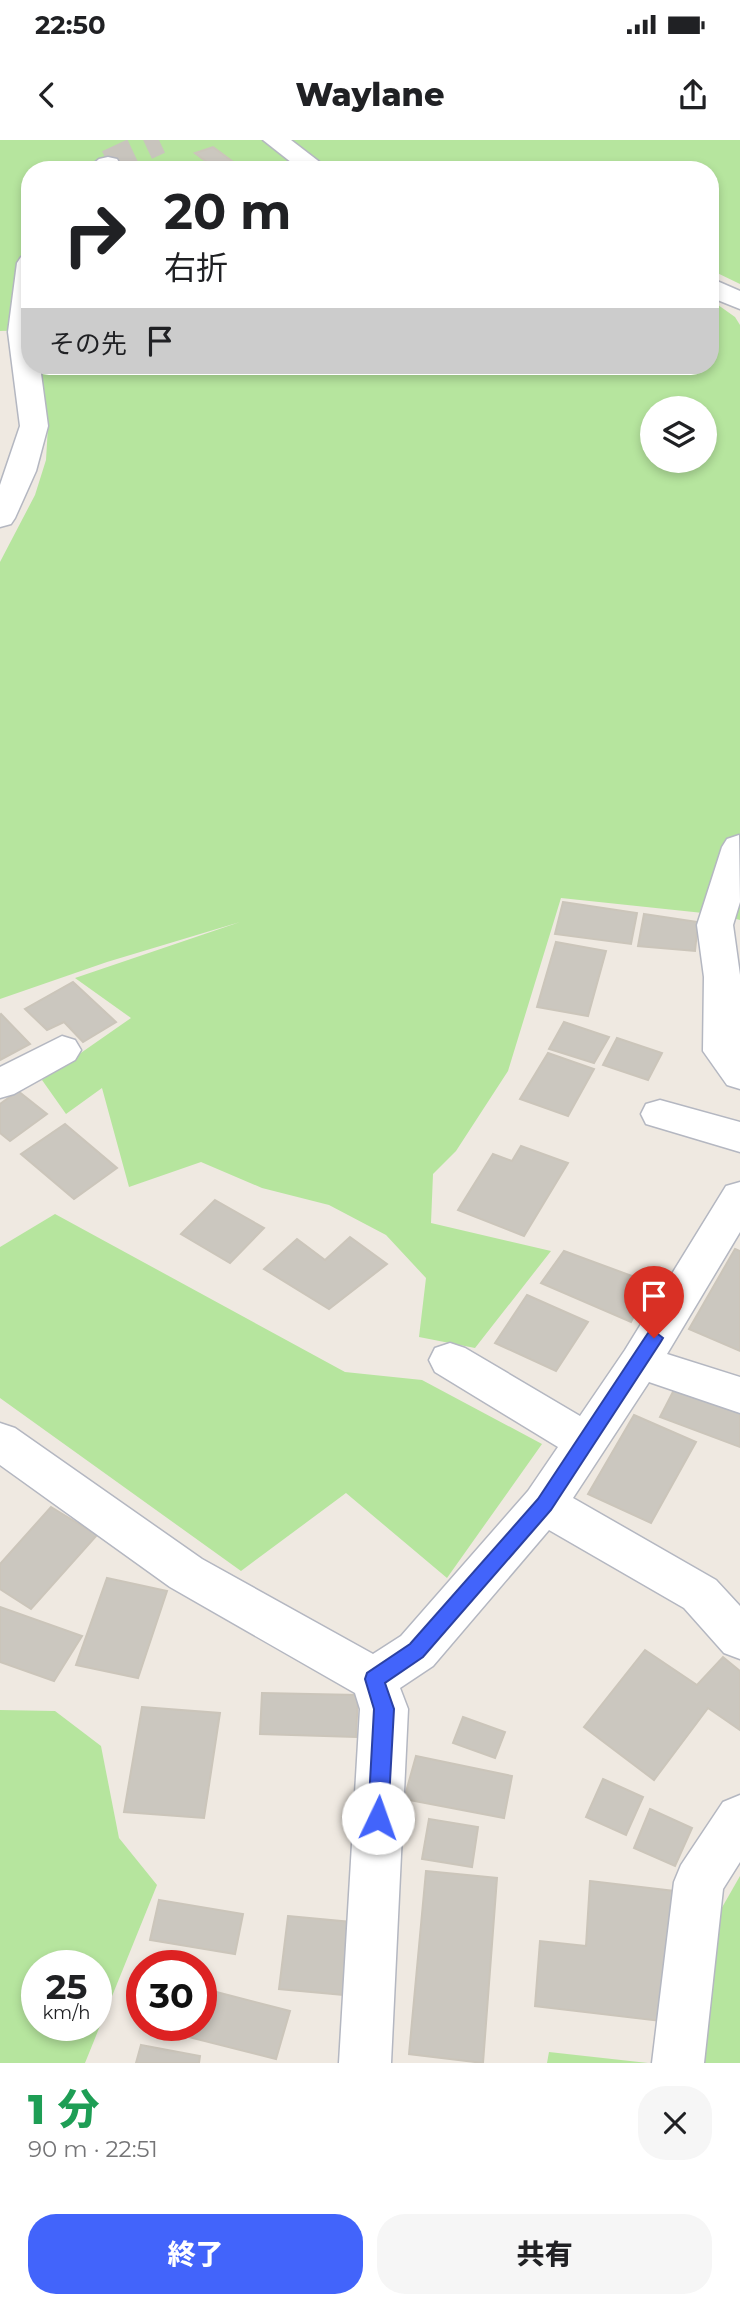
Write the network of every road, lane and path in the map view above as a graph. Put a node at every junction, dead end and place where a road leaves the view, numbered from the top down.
1 (275, 140) edge
2 (305, 161) edge
3 (719, 290) edge
4 (740, 301) edge
5 (27, 375) edge
6 (0, 519) edge
7 (739, 847) edge
8 (62, 1050) dead end
9 (740, 1075) edge
10 (0, 1084) edge
11 (660, 1114) dead end
12 (740, 1137) edge
13 (740, 1197) edge
14 (450, 1360) dead end
15 (640, 1362) junction
16 (740, 1395) edge
17 (0, 1441) edge
18 (586, 1442) junction
19 (544, 1504) junction
20 (740, 1638) edge
21 (374, 1679) junction
22 (740, 1818) edge
23 (365, 2063) edge
24 (678, 2063) edge

1 - 2 street
3 - 4 street
5 - 6 street
7 - 9 street
8 - 10 street
11 - 12 street
13 - 15 street
14 - 18 street
15 - 16 street
15 - 18 street
17 - 21 street
18 - 19 street
19 - 20 street
19 - 21 street
21 - 23 street
22 - 24 street

